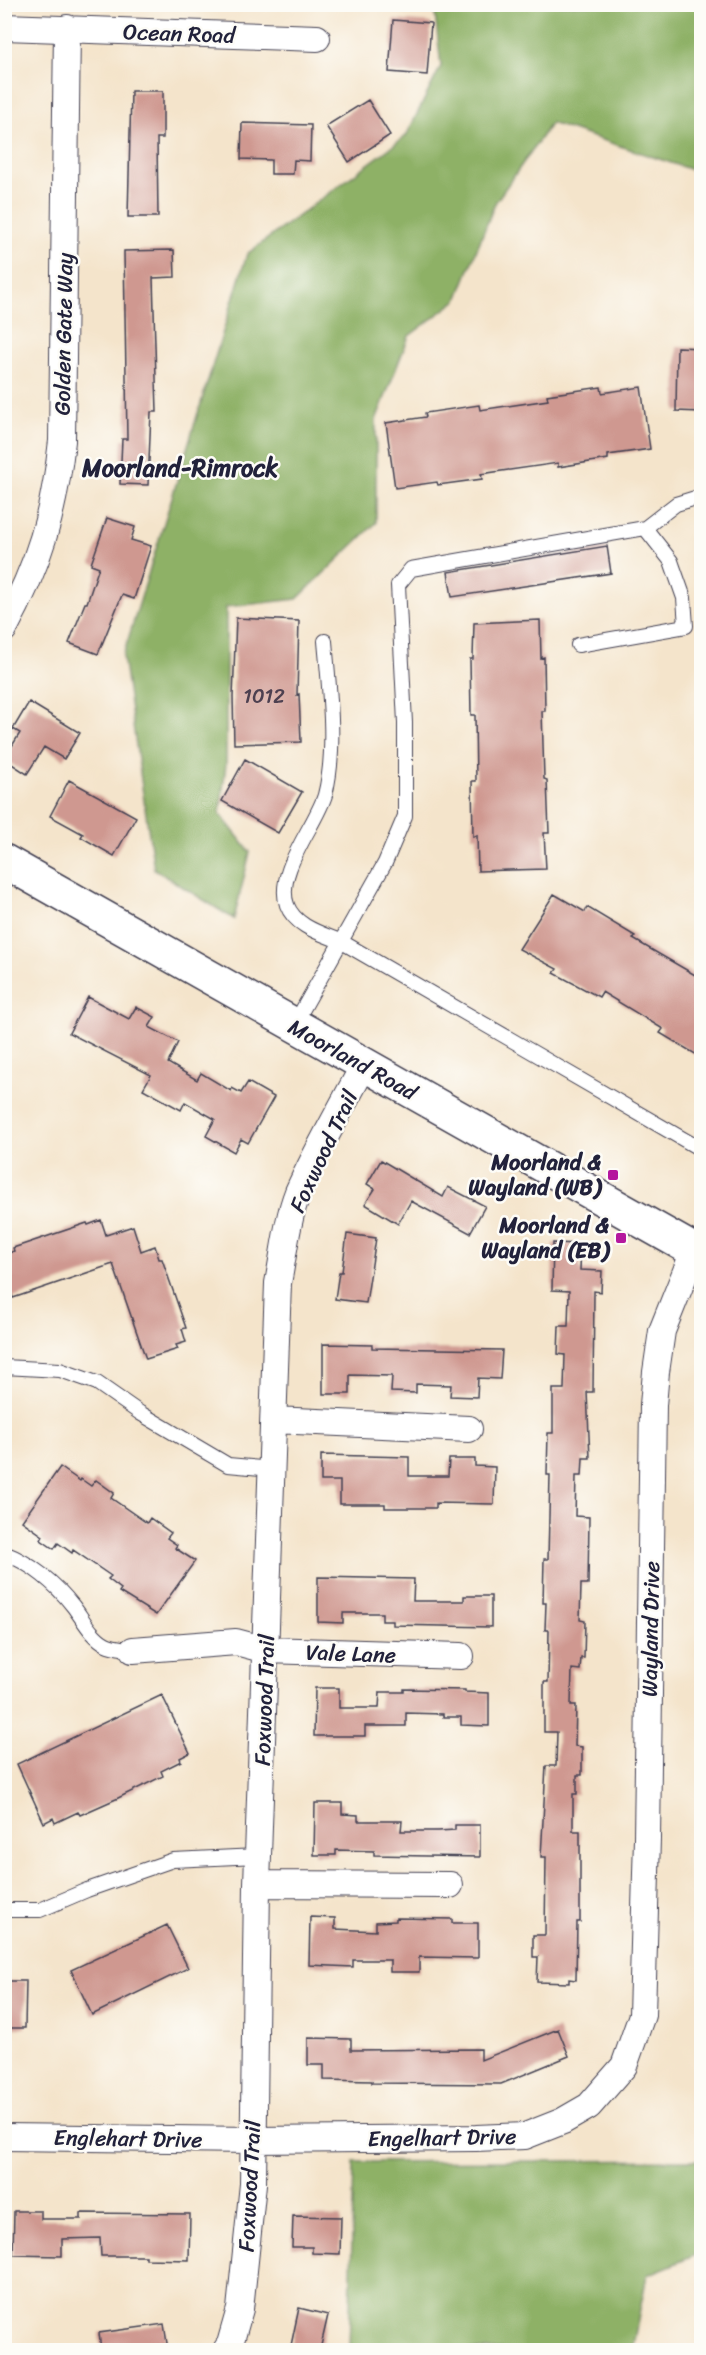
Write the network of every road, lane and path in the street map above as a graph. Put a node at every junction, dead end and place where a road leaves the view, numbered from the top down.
1 (4, 27) edge
2 (67, 28) junction
3 (317, 38) dead end
4 (702, 496) edge
5 (645, 528) junction
6 (4, 629) edge
7 (325, 640) dead end
8 (578, 645) dead end
9 (4, 861) edge
10 (342, 942) junction
11 (293, 1025) junction
12 (364, 1065) junction
13 (702, 1150) edge
14 (699, 1247) edge
15 (4, 1367) edge
16 (274, 1420) junction
17 (469, 1430) dead end
18 (273, 1469) junction
19 (4, 1553) edge
20 (133, 1650) joint
21 (266, 1650) junction
22 (461, 1656) dead end
23 (257, 1856) junction
24 (257, 1884) junction
25 (450, 1885) dead end
26 (4, 1910) edge
27 (642, 2014) joint
28 (4, 2137) edge
29 (252, 2140) junction
30 (226, 2350) edge

1 - 2 street, Ocean Road
2 - 3 street, Ocean Road
2 - 6 street, Golden Gate Way
4 - 5 lane
5 - 8 lane
5 - 10 lane
7 - 10 lane
9 - 11 street, Moorland Road
10 - 11 lane
10 - 13 lane
11 - 12 street, Moorland Road
12 - 14 street, Moorland Road
12 - 16 street, Foxwood Trail
14 - 27 street, Wayland Drive
15 - 18 lane
16 - 17 street
16 - 18 street, Foxwood Trail
18 - 21 street, Foxwood Trail
19 - 20 lane
20 - 21 street, Vale Lane
21 - 22 street, Vale Lane
21 - 23 street, Foxwood Trail
23 - 24 street, Foxwood Trail
23 - 26 lane
24 - 25 street
24 - 29 street, Foxwood Trail
27 - 29 street, Engelhart Drive
28 - 29 street, Englehart Drive
29 - 30 street, Foxwood Trail

